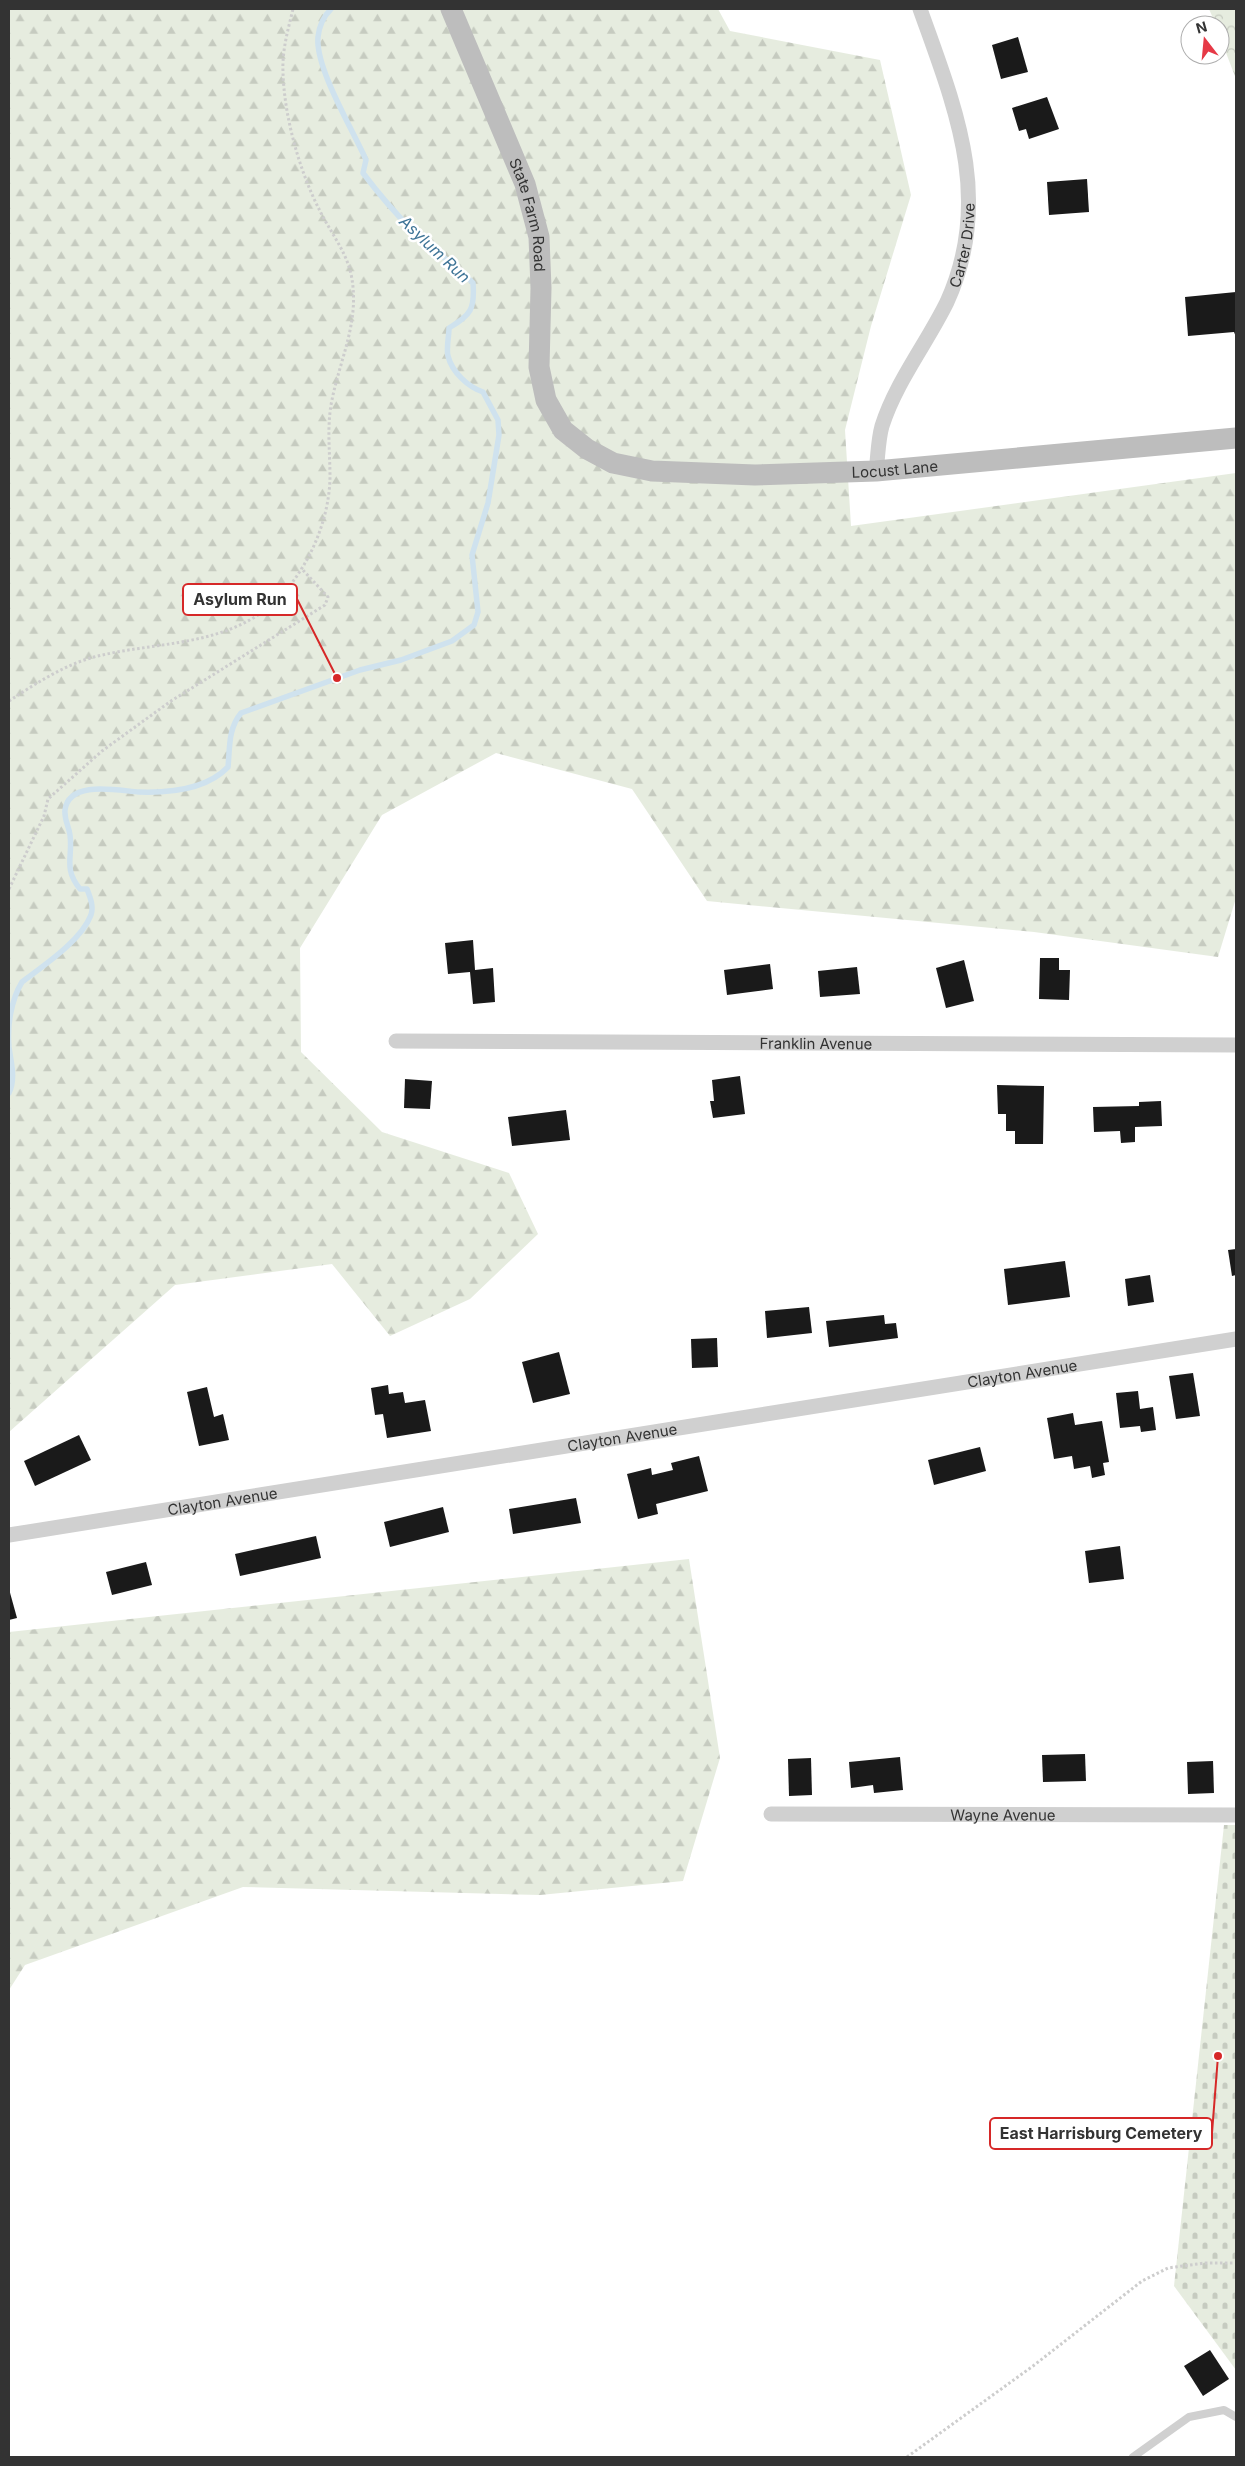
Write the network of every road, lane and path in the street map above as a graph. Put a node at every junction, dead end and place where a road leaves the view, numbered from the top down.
1 (293, 9) edge
2 (451, 9) edge
3 (920, 9) edge
4 (563, 430) joint
5 (1236, 438) edge
6 (876, 471) junction
7 (301, 568) junction
8 (9, 701) edge
9 (9, 888) edge
10 (396, 1041) dead end
11 (1236, 1045) edge
12 (1236, 1339) edge
13 (9, 1535) edge
14 (771, 1814) dead end
15 (1236, 1815) edge
16 (1236, 2263) edge
17 (1236, 2417) edge
18 (907, 2457) edge
19 (1133, 2457) edge

1 - 7 path
2 - 4 street, State Farm Road
3 - 6 street, Carter Drive
4 - 6 street, Locust Lane
5 - 6 street, Locust Lane
7 - 8 path
7 - 9 path
10 - 11 street, Franklin Avenue
12 - 13 street, Clayton Avenue
14 - 15 street, Wayne Avenue
16 - 18 path
17 - 19 lane

